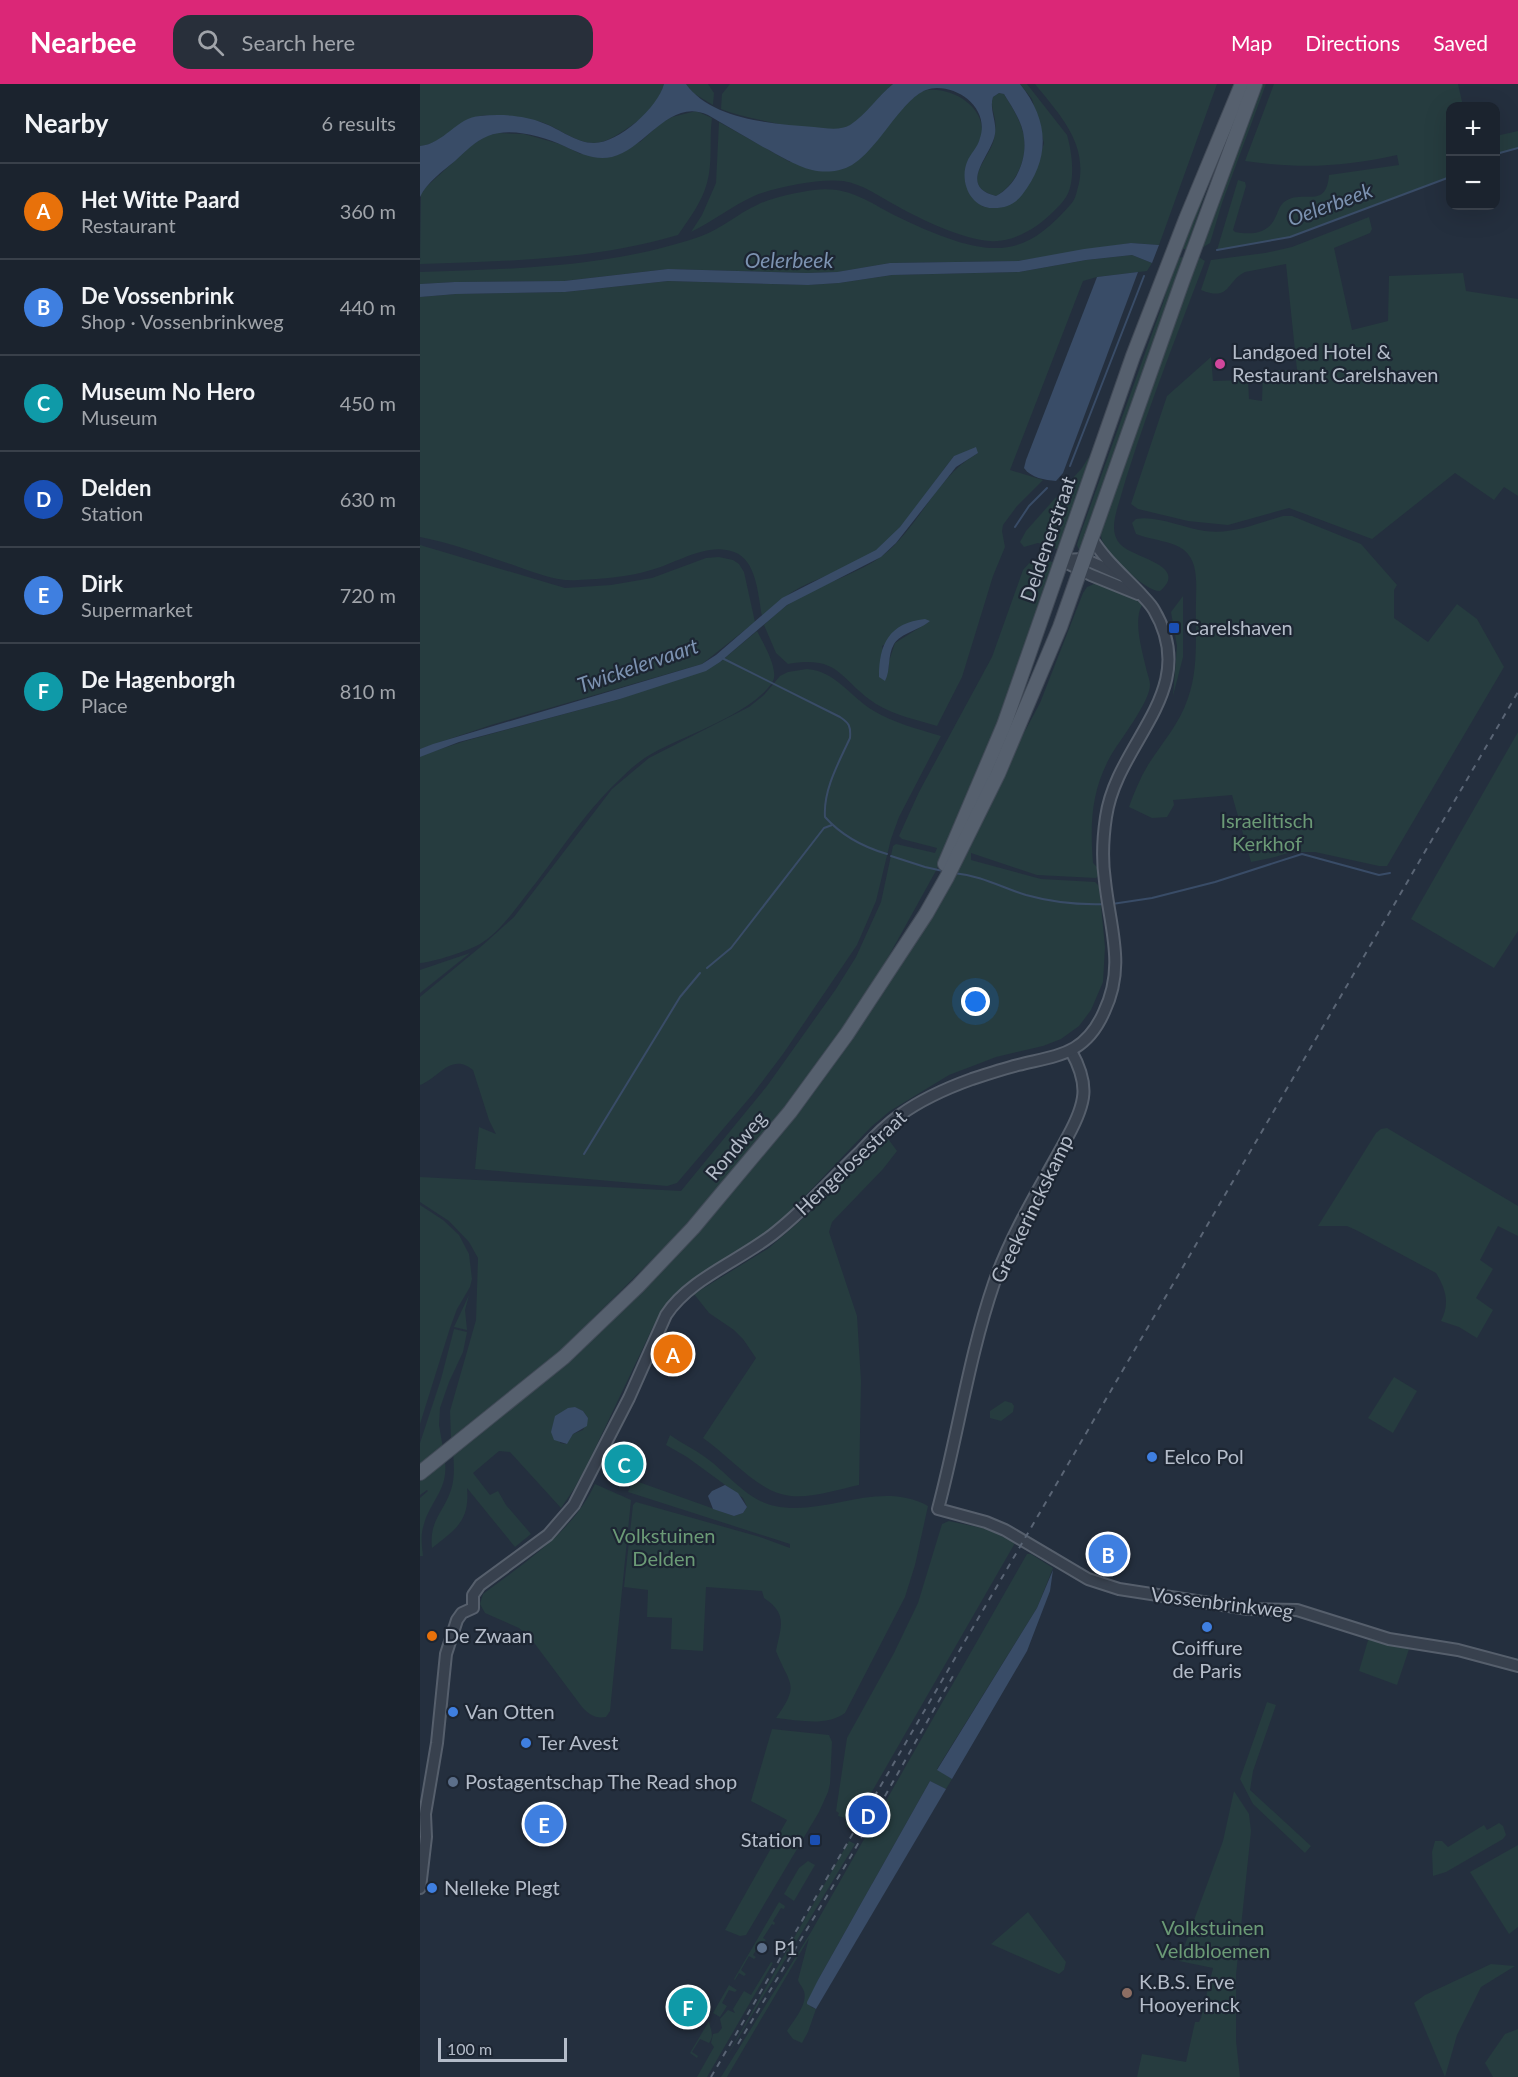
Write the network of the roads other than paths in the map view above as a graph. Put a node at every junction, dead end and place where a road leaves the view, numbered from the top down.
1 (1242, 84) edge
2 (1255, 84) edge
3 (1091, 537) junction
4 (1061, 560) junction
5 (1082, 565) junction
6 (1125, 577) junction
7 (1141, 595) junction
8 (998, 774) joint
9 (872, 997) junction
10 (1071, 1051) junction
11 (420, 1473) edge
12 (938, 1509) joint
13 (1518, 1666) edge
14 (420, 1888) edge

1 - 4 main road, Deldenerstraat
2 - 3 main road, Deldenerstraat
3 - 5 main road, Deldenerstraat
3 - 6 street, Hengelosestraat
4 - 5 street
4 - 9 main road, Deldenerstraat
5 - 6 street, Hengelosestraat
5 - 7 street
5 - 8 main road, Deldenerstraat
6 - 7 street, Hengelosestraat
7 - 10 street, Hengelosestraat
8 - 9 main road, Rondweg
9 - 11 main road, Rondweg
10 - 12 street, Greekerinckskamp
10 - 14 street, Hengelosestraat
12 - 13 street, Vossenbrinkweg

